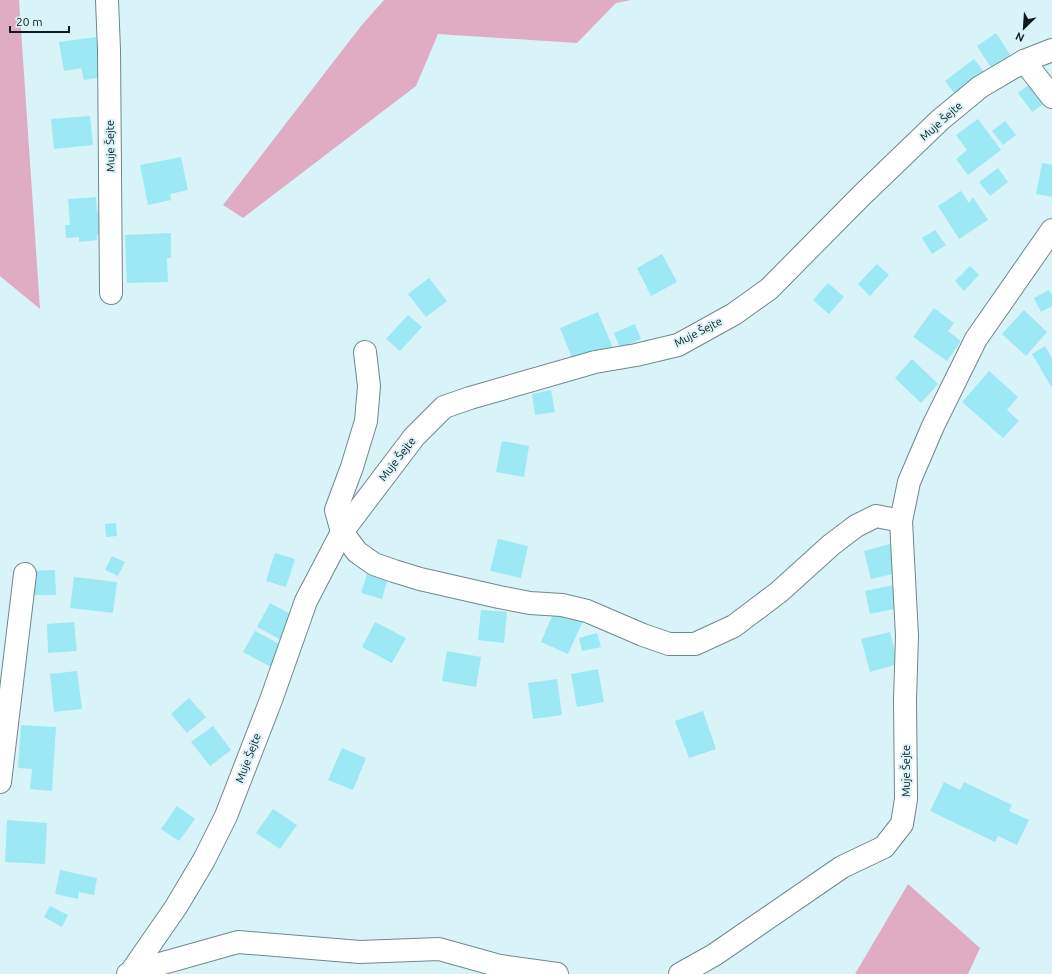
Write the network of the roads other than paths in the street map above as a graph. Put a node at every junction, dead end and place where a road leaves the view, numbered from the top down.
1 (107, 0) edge
2 (1052, 50) edge
3 (1024, 61) junction
4 (1052, 96) edge
5 (1052, 230) edge
6 (111, 293) dead end
7 (365, 352) dead end
8 (901, 521) junction
9 (342, 532) junction
10 (25, 574) dead end
11 (0, 782) edge
12 (130, 973) edge
13 (557, 974) edge
14 (680, 974) edge

1 - 6 street, Muje Šejte
2 - 3 street, Muje Šejte
3 - 4 street
3 - 9 street, Muje Šejte
5 - 8 street, Muje Šejte
7 - 9 street
8 - 9 street
8 - 14 street, Muje Šejte
9 - 12 street, Muje Šejte
10 - 11 street
12 - 13 street, Muje Šejte

